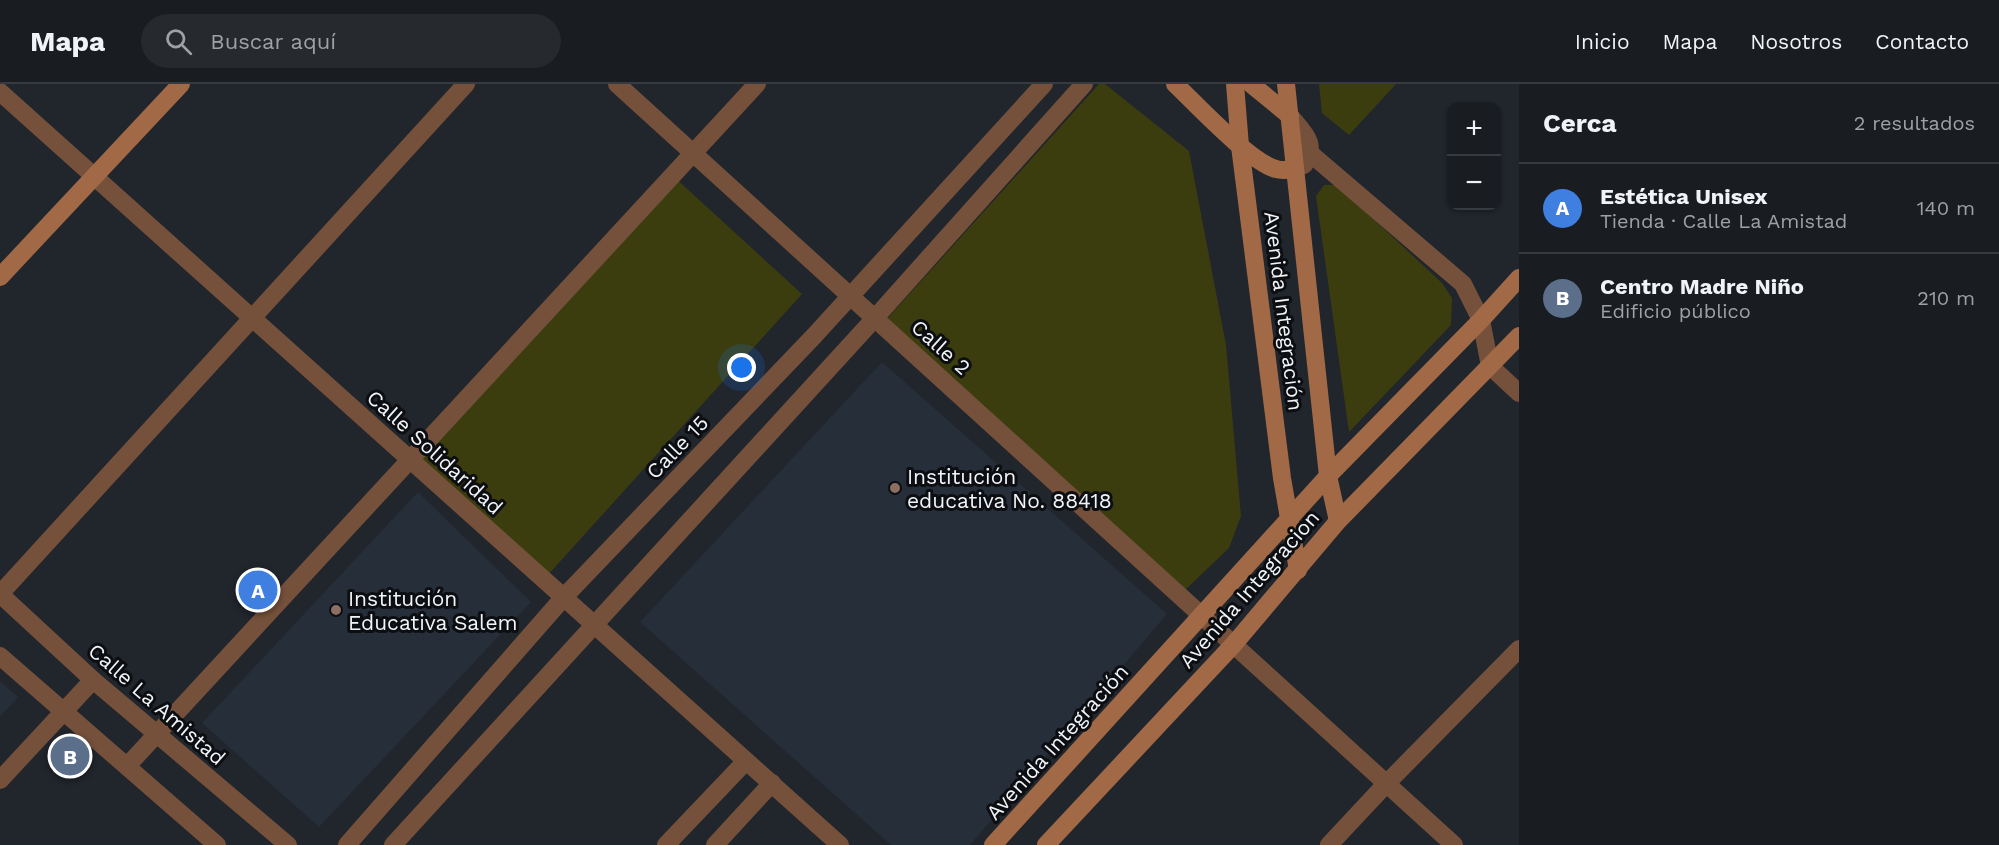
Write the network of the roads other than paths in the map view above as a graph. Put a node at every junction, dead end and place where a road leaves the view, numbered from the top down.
1 (181, 84) edge
2 (466, 84) edge
3 (617, 84) edge
4 (758, 84) edge
5 (1044, 84) edge
6 (1084, 84) edge
7 (1175, 84) edge
8 (1235, 84) edge
9 (1251, 84) edge
10 (1286, 84) edge
11 (0, 92) edge
12 (1290, 116) junction
13 (1240, 146) junction
14 (693, 153) junction
15 (1311, 154) junction
16 (1295, 168) junction
17 (94, 177) junction
18 (0, 277) edge
19 (1519, 278) edge
20 (851, 296) junction
21 (252, 318) junction
22 (875, 318) junction
23 (1481, 320) junction
24 (1519, 336) edge
25 (1490, 366) junction
26 (1519, 393) edge
27 (410, 460) junction
28 (1329, 476) junction
29 (1289, 519) junction
30 (1338, 521) junction
31 (1298, 570) junction
32 (0, 594) edge
33 (564, 597) junction
34 (1203, 615) junction
35 (595, 625) junction
36 (1234, 644) junction
37 (1518, 652) edge
38 (0, 656) edge
39 (93, 680) junction
40 (62, 712) junction
41 (156, 734) junction
42 (746, 761) junction
43 (128, 765) junction
44 (0, 780) edge
45 (772, 783) junction
46 (1386, 784) junction
47 (217, 845) edge
48 (288, 845) edge
49 (347, 845) edge
50 (393, 845) edge
51 (666, 845) edge
52 (715, 845) edge
53 (840, 845) edge
54 (993, 845) edge
55 (1046, 845) edge
56 (1329, 845) edge
57 (1454, 845) edge

1 - 17 main road
2 - 21 street
3 - 14 street, Calle 2
4 - 14 street
5 - 20 street, Calle 15
6 - 22 street
7 - 13 main road
8 - 13 main road, Avenida Integración
9 - 12 main road
10 - 12 main road
11 - 17 street, Calle Solidaridad
12 - 15 street
12 - 16 main road
13 - 16 main road
13 - 29 main road, Avenida Integración
14 - 20 street, Calle 2
14 - 27 street
15 - 16 street
15 - 23 street
16 - 28 main road
17 - 18 main road
17 - 21 street, Calle Solidaridad
19 - 23 main road, Avenida Integración
20 - 22 street, Calle 2
20 - 33 street, Calle 15
21 - 27 street, Calle Solidaridad
21 - 32 street
22 - 34 street, Calle 2
22 - 35 street
23 - 25 street
23 - 28 main road, Avenida Integración
24 - 25 main road, Avenida Integracion
25 - 26 street
25 - 30 main road, Avenida Integracion
27 - 33 street, Calle Solidaridad
27 - 41 street
28 - 29 main road, Avenida Integración
28 - 30 main road
29 - 31 main road, Avenida Integración
29 - 34 main road, Avenida Integración
30 - 31 main road, Avenida Integracion
31 - 36 main road, Avenida Integracion
32 - 39 street, Calle La Amistad
33 - 35 street, Calle Solidaridad
33 - 49 street, Calle 15
34 - 36 street, Calle 2
34 - 54 main road, Avenida Integración
35 - 42 street, Calle Solidaridad
35 - 50 street
36 - 46 street, Calle 2
36 - 55 main road, Avenida Integracion
37 - 46 street
38 - 40 street
39 - 40 street
39 - 41 street, Calle La Amistad
40 - 43 street
40 - 44 street
41 - 43 street
41 - 48 street, Calle La Amistad
42 - 45 street, Calle Solidaridad
42 - 51 street
43 - 47 street
45 - 52 street
45 - 53 street, Calle Solidaridad
46 - 56 street
46 - 57 street, Calle 2

